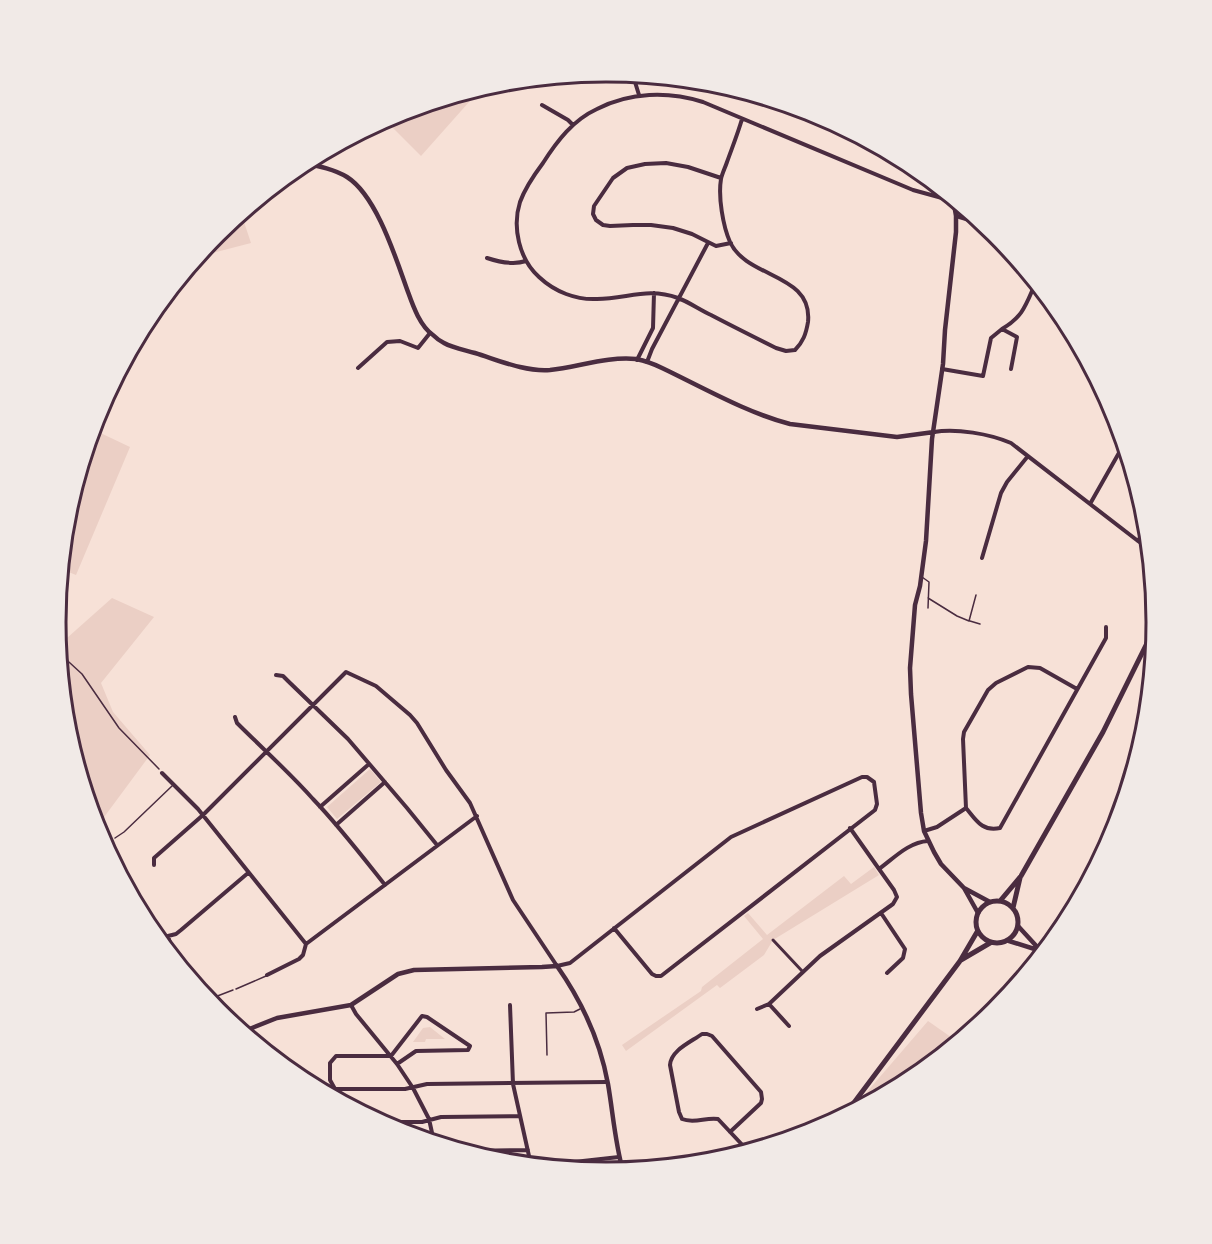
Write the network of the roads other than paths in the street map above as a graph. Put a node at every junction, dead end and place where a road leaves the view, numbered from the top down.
1 (635, 83) edge
2 (639, 95) junction
3 (542, 105) dead end
4 (742, 119) junction
5 (573, 125) junction
6 (317, 166) edge
7 (721, 178) junction
8 (937, 196) edge
9 (955, 210) edge
10 (956, 216) junction
11 (965, 219) edge
12 (708, 243) junction
13 (731, 243) junction
14 (487, 258) dead end
15 (526, 261) junction
16 (1032, 291) edge
17 (654, 293) junction
18 (678, 298) junction
19 (1002, 330) junction
20 (430, 333) junction
21 (638, 360) junction
22 (647, 362) junction
23 (358, 369) dead end
24 (942, 369) junction
25 (1011, 369) dead end
26 (934, 432) junction
27 (1119, 453) edge
28 (1028, 456) junction
29 (1090, 504) junction
30 (1139, 539) edge
31 (1137, 542) junction
32 (1140, 544) edge
33 (982, 558) dead end
34 (921, 577) junction
35 (976, 594) dead end
36 (928, 598) junction
37 (928, 608) dead end
38 (969, 621) junction
39 (980, 624) dead end
40 (1107, 627) dead end
41 (1145, 647) edge
42 (276, 675) dead end
43 (1077, 689) junction
44 (314, 704) junction
45 (235, 717) dead end
46 (267, 751) junction
47 (369, 764) junction
48 (162, 773) road end
49 (385, 782) junction
50 (174, 784) junction
51 (320, 807) junction
52 (966, 807) junction
53 (202, 815) junction
54 (477, 816) junction
55 (336, 825) junction
56 (850, 828) junction
57 (924, 831) junction
58 (115, 838) dead end
59 (928, 841) junction
60 (437, 845) junction
61 (154, 865) dead end
62 (879, 869) junction
63 (248, 873) junction
64 (1021, 876) junction
65 (385, 885) junction
66 (964, 888) junction
67 (1000, 901) junction
68 (990, 902) junction
69 (1013, 908) junction
70 (881, 913) junction
71 (978, 913) junction
72 (1018, 926) junction
73 (614, 928) junction
74 (977, 932) junction
75 (169, 938) edge
76 (773, 940) dead end
77 (1009, 940) junction
78 (990, 943) junction
79 (306, 944) junction
80 (1037, 946) edge
81 (1036, 949) edge
82 (960, 961) junction
83 (557, 966) junction
84 (803, 972) junction
85 (887, 973) dead end
86 (267, 975) joint
87 (236, 989) road end
88 (769, 1004) junction
89 (351, 1005) junction
90 (510, 1005) dead end
91 (583, 1008) junction
92 (758, 1009) dead end
93 (789, 1026) dead end
94 (251, 1029) edge
95 (547, 1055) dead end
96 (391, 1056) junction
97 (397, 1064) junction
98 (607, 1082) junction
99 (513, 1084) junction
100 (413, 1088) junction
101 (856, 1101) edge
102 (520, 1116) junction
103 (429, 1119) junction
104 (402, 1122) edge
105 (730, 1132) junction
106 (432, 1133) edge
107 (742, 1145) edge
108 (528, 1150) junction
109 (495, 1151) edge
110 (529, 1156) edge
111 (619, 1157) junction
112 (581, 1161) edge
113 (620, 1162) edge

1 - 2 street
2 - 4 street
2 - 5 street
3 - 5 street
4 - 7 street
4 - 8 street
5 - 15 street
6 - 20 street
7 - 12 street
7 - 13 street
9 - 10 street
10 - 11 street
10 - 24 street
12 - 13 street
12 - 18 street
13 - 18 street
14 - 15 street
15 - 17 street
16 - 19 street
17 - 18 street
17 - 21 street
18 - 22 street
19 - 24 street
19 - 25 street
20 - 21 street
20 - 23 street
21 - 22 street
22 - 26 street
24 - 26 street
26 - 28 street
26 - 34 street
27 - 29 street
28 - 29 street
28 - 33 street
29 - 31 street
30 - 31 street
31 - 32 street
34 - 36 lane
34 - 57 street
35 - 38 lane
36 - 37 lane
36 - 38 lane
38 - 39 lane
40 - 43 street
41 - 64 main road
42 - 44 street
43 - 52 street
43 - 52 street
44 - 46 street
44 - 47 street
44 - 54 street
45 - 46 street
46 - 51 street
46 - 53 street
47 - 49 street
47 - 51 street
48 - 50 street
49 - 55 street
49 - 60 street
50 - 53 street
50 - 58 lane
51 - 55 street
52 - 57 street
53 - 61 street
53 - 63 street
54 - 60 street
54 - 83 street
55 - 65 street
56 - 62 street
56 - 73 street
56 - 73 street
57 - 59 street
59 - 62 street
59 - 66 street
60 - 65 street
62 - 70 street
63 - 75 street
63 - 79 street
64 - 67 main road
64 - 69 main road
65 - 79 street
66 - 68 street
66 - 71 street
67 - 68 main road
67 - 69 main road
68 - 71 main road
69 - 72 main road
70 - 84 street
70 - 85 street
71 - 74 main road
72 - 77 main road
72 - 80 street
73 - 83 street
74 - 78 main road
74 - 82 main road
76 - 84 street
77 - 78 main road
77 - 81 street
78 - 82 main road
79 - 86 street
82 - 101 main road
83 - 89 street
83 - 91 street
84 - 88 street
86 - 87 lane
88 - 92 street
88 - 93 street
89 - 94 street
89 - 96 street
90 - 99 street
91 - 95 lane
91 - 98 street
96 - 97 street
96 - 97 street
96 - 100 street
97 - 100 street
98 - 99 street
98 - 111 street
99 - 100 street
99 - 102 street
100 - 103 street
102 - 103 street
102 - 108 street
103 - 104 street
103 - 106 street
105 - 105 street
105 - 107 street
108 - 109 street
108 - 110 street
111 - 112 street
111 - 113 street

